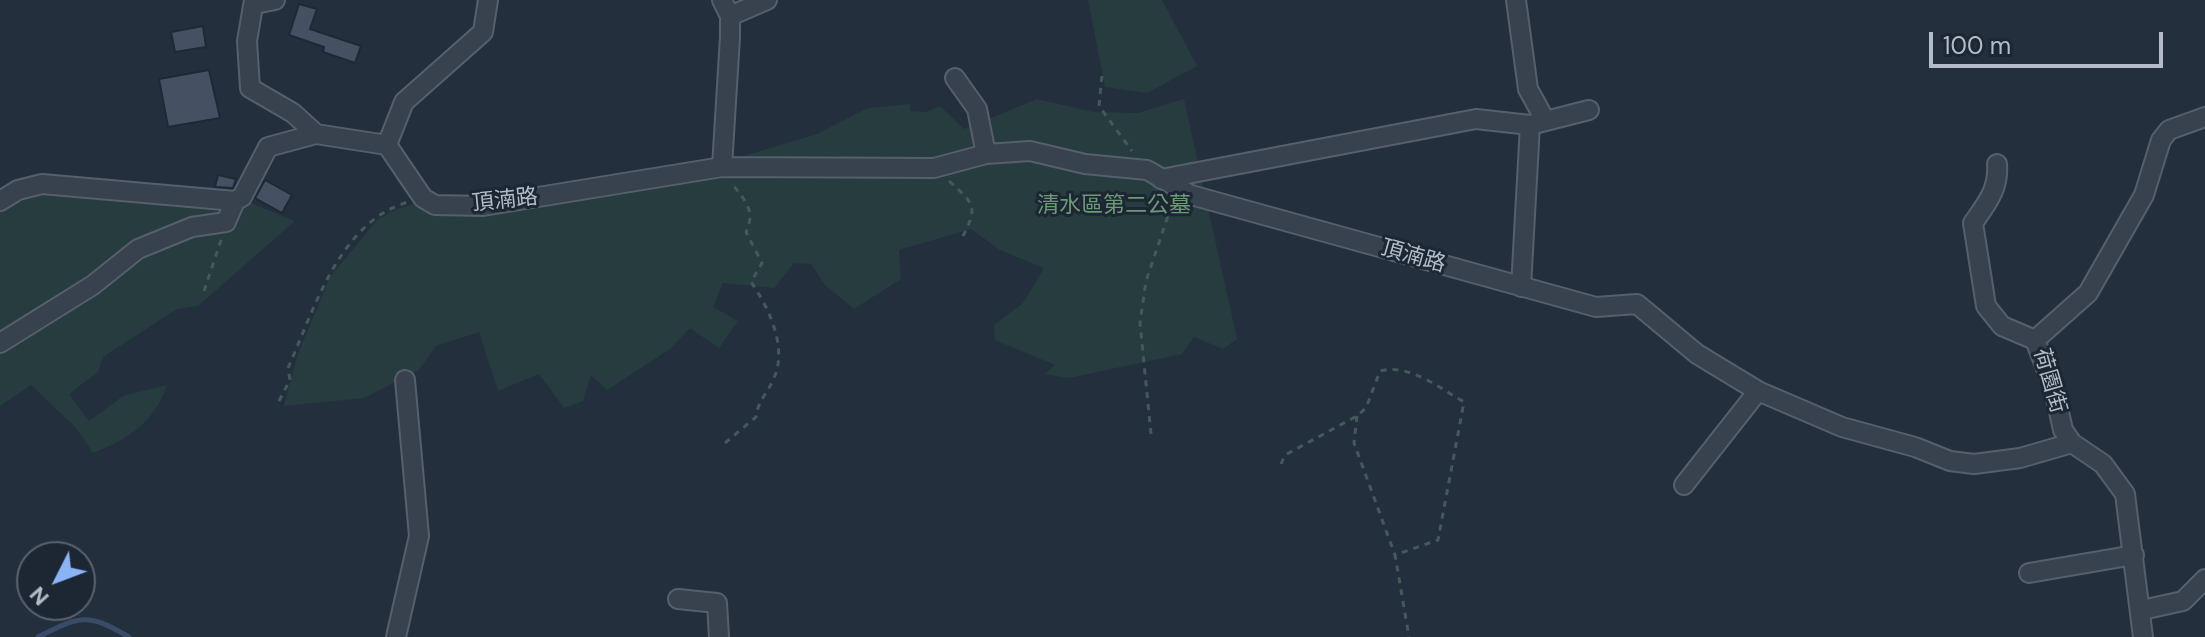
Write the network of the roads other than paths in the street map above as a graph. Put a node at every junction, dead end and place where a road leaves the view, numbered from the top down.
1 (275, 0) edge
2 (488, 0) edge
3 (767, 0) edge
4 (1516, 0) edge
5 (254, 2) edge
6 (726, 8) edge
7 (955, 78) dead end
8 (1589, 110) dead end
9 (2205, 117) edge
10 (1537, 122) junction
11 (316, 134) junction
12 (387, 145) junction
13 (986, 154) junction
14 (1997, 164) dead end
15 (722, 167) junction
16 (1161, 180) junction
17 (0, 201) edge
18 (235, 201) junction
19 (1521, 287) junction
20 (2035, 340) junction
21 (0, 343) edge
22 (405, 380) dead end
23 (1758, 391) junction
24 (2072, 443) junction
25 (1684, 485) dead end
26 (2134, 555) junction
27 (2029, 573) dead end
28 (2205, 579) edge
29 (678, 599) dead end
30 (2142, 610) junction
31 (396, 637) edge
32 (719, 637) edge
33 (2143, 637) edge

1 - 5 street
2 - 12 street
3 - 6 street
4 - 10 street
5 - 11 street
6 - 15 street
7 - 13 street
8 - 10 street
9 - 20 street, 荷園街
10 - 16 street
10 - 19 street
11 - 12 street
11 - 18 street
12 - 15 street, 頂湳路
13 - 15 street, 頂湳路
13 - 16 street, 頂湳路
14 - 20 street
16 - 19 street, 頂湳路
17 - 18 street
18 - 21 street
19 - 23 street, 頂湳路
20 - 24 street, 荷園街
22 - 31 street
23 - 24 street, 頂湳路
23 - 25 street
24 - 26 street
26 - 27 street
26 - 30 street
28 - 30 street
29 - 32 street
30 - 33 street

